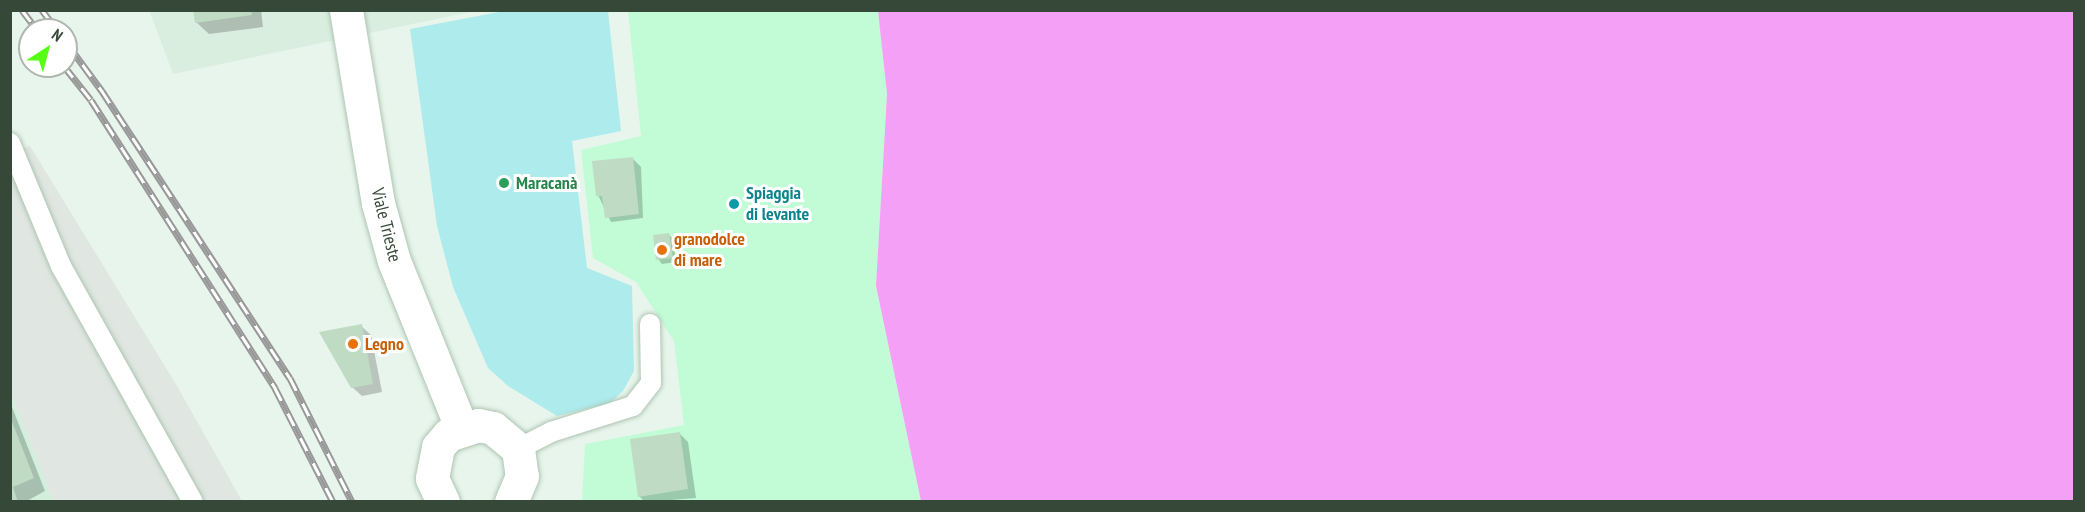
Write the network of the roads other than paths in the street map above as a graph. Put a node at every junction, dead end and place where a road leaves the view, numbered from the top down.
1 (346, 10) edge
2 (10, 143) edge
3 (650, 324) dead end
4 (462, 429) junction
5 (518, 448) junction
6 (193, 501) edge
7 (444, 501) edge
8 (511, 501) edge

1 - 4 street, Viale Trieste
2 - 6 lane
3 - 5 lane
4 - 5 street
4 - 7 street
5 - 8 street

